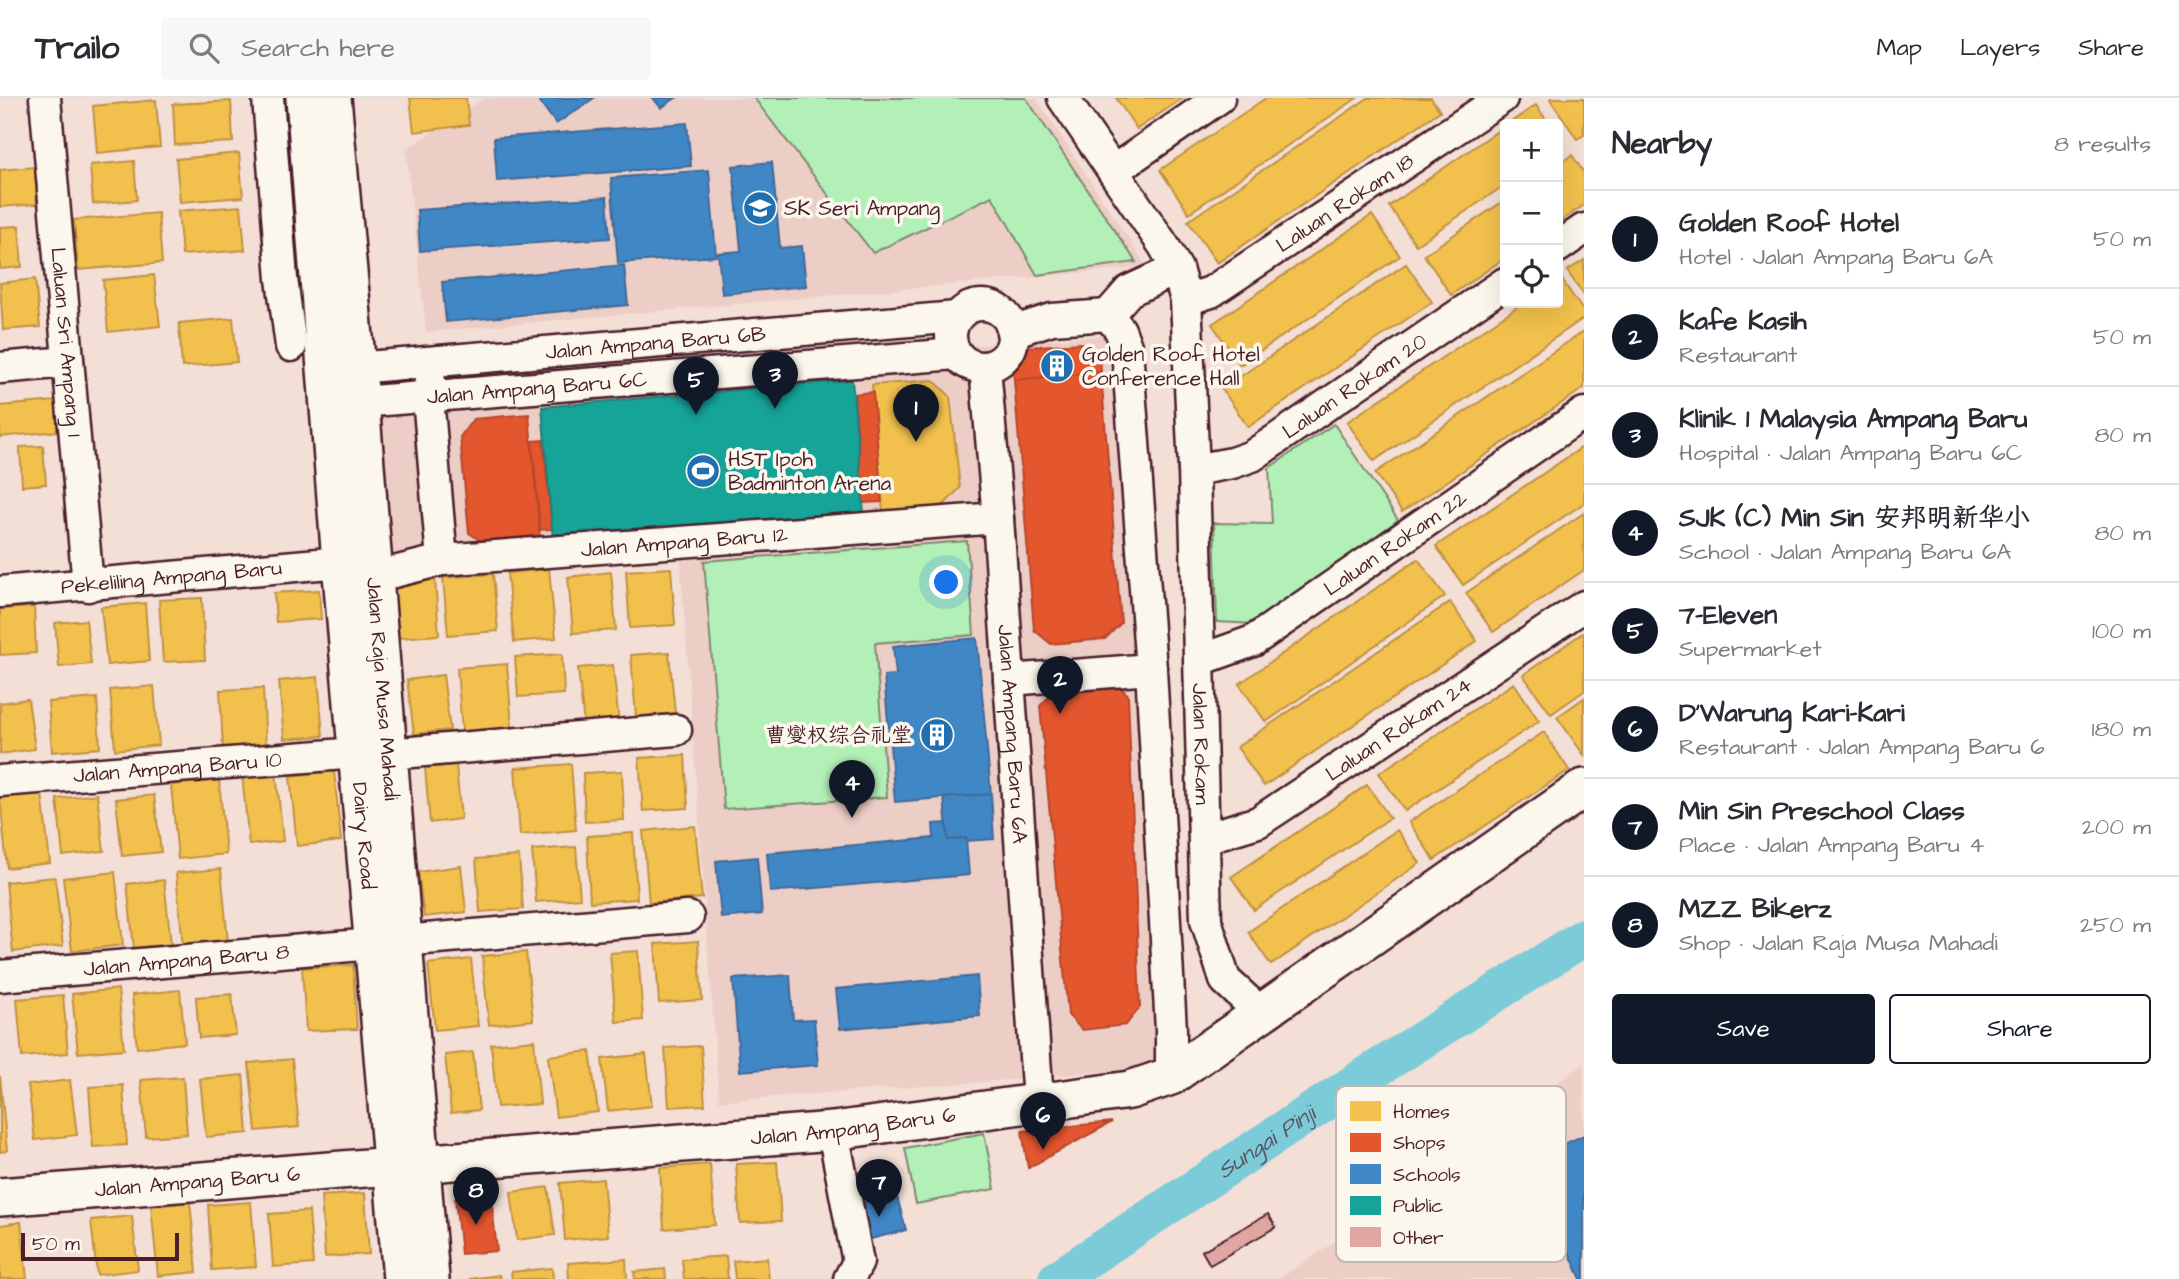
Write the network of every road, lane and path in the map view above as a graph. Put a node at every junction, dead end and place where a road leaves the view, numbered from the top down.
1 (45, 98) edge
2 (268, 98) edge
3 (305, 98) edge
4 (332, 98) edge
5 (1063, 98) edge
6 (1219, 98) edge
7 (1502, 98) edge
8 (1113, 171) junction
9 (1584, 229) edge
10 (1561, 245) edge
11 (1177, 269) junction
12 (1500, 286) edge
13 (1186, 300) junction
14 (1108, 315) junction
15 (957, 317) junction
16 (1012, 332) junction
17 (291, 346) dead end
18 (956, 354) junction
19 (507, 356) junction
20 (68, 362) junction
21 (985, 367) junction
22 (0, 368) edge
23 (348, 388) junction
24 (428, 397) junction
25 (1584, 413) edge
26 (1194, 470) junction
27 (998, 518) junction
28 (442, 560) junction
29 (357, 569) junction
30 (88, 586) junction
31 (0, 592) edge
32 (1584, 606) edge
33 (1200, 660) junction
34 (1152, 669) junction
35 (1009, 680) junction
36 (676, 730) dead end
37 (373, 753) junction
38 (0, 781) edge
39 (1584, 788) edge
40 (1205, 838) junction
41 (688, 917) dead end
42 (388, 943) junction
43 (0, 976) edge
44 (1262, 1014) junction
45 (1171, 1076) junction
46 (1038, 1101) junction
47 (833, 1130) junction
48 (406, 1165) junction
49 (0, 1197) edge
50 (402, 1279) edge
51 (430, 1279) edge
52 (849, 1279) edge

1 - 20 street, Laluan Sri Ampang 1
2 - 17 street
3 - 23 main road
4 - 23 main road
5 - 8 street, Jalan Rokam
6 - 8 street
7 - 13 street, Laluan Rokam 18
8 - 11 street, Jalan Rokam
9 - 10 street
11 - 13 street, Jalan Rokam
11 - 14 street
12 - 26 street, Laluan Rokam 20
13 - 26 street, Jalan Rokam
14 - 16 street
14 - 34 street
15 - 16 street
15 - 18 street
15 - 19 street, Jalan Ampang Baru 6B
16 - 21 street
18 - 21 street
18 - 24 street, Jalan Ampang Baru 6C
19 - 23 street, Jalan Ampang Baru 6B
19 - 24 street
20 - 22 street
20 - 30 street, Laluan Sri Ampang 1
21 - 27 street, Jalan Ampang Baru 6A
23 - 24 street, Jalan Ampang Baru 6C
23 - 29 main road
24 - 28 street
25 - 33 street, Laluan Rokam 22
26 - 33 street, Jalan Rokam
27 - 28 street, Jalan Ampang Baru 12
27 - 35 street, Jalan Ampang Baru 6A
28 - 29 street, Jalan Ampang Baru 12
29 - 30 street, Pekeliling Ampang Baru
29 - 37 main road, Jalan Raja Musa Mahadi
30 - 31 street, Pekeliling Ampang Baru
32 - 40 street, Laluan Rokam 24
33 - 40 street, Jalan Rokam
34 - 35 street
34 - 45 street
35 - 46 street, Jalan Ampang Baru 6A
36 - 37 street, Jalan Ampang Baru 10
37 - 38 street, Jalan Ampang Baru 10
37 - 42 main road, Jalan Raja Musa Mahadi
39 - 44 main road
40 - 44 street, Jalan Rokam
41 - 42 street, Jalan Ampang Baru 8
42 - 43 street, Jalan Ampang Baru 8
42 - 48 main road, Jalan Raja Musa Mahadi
44 - 45 main road, Jalan Ampang Baru 6
45 - 46 main road, Jalan Ampang Baru 6
46 - 47 main road, Jalan Ampang Baru 6
47 - 48 main road, Jalan Ampang Baru 6
47 - 52 street
48 - 49 main road, Jalan Ampang Baru 6
48 - 50 main road
48 - 51 main road, Jalan Raja Musa Mahadi

